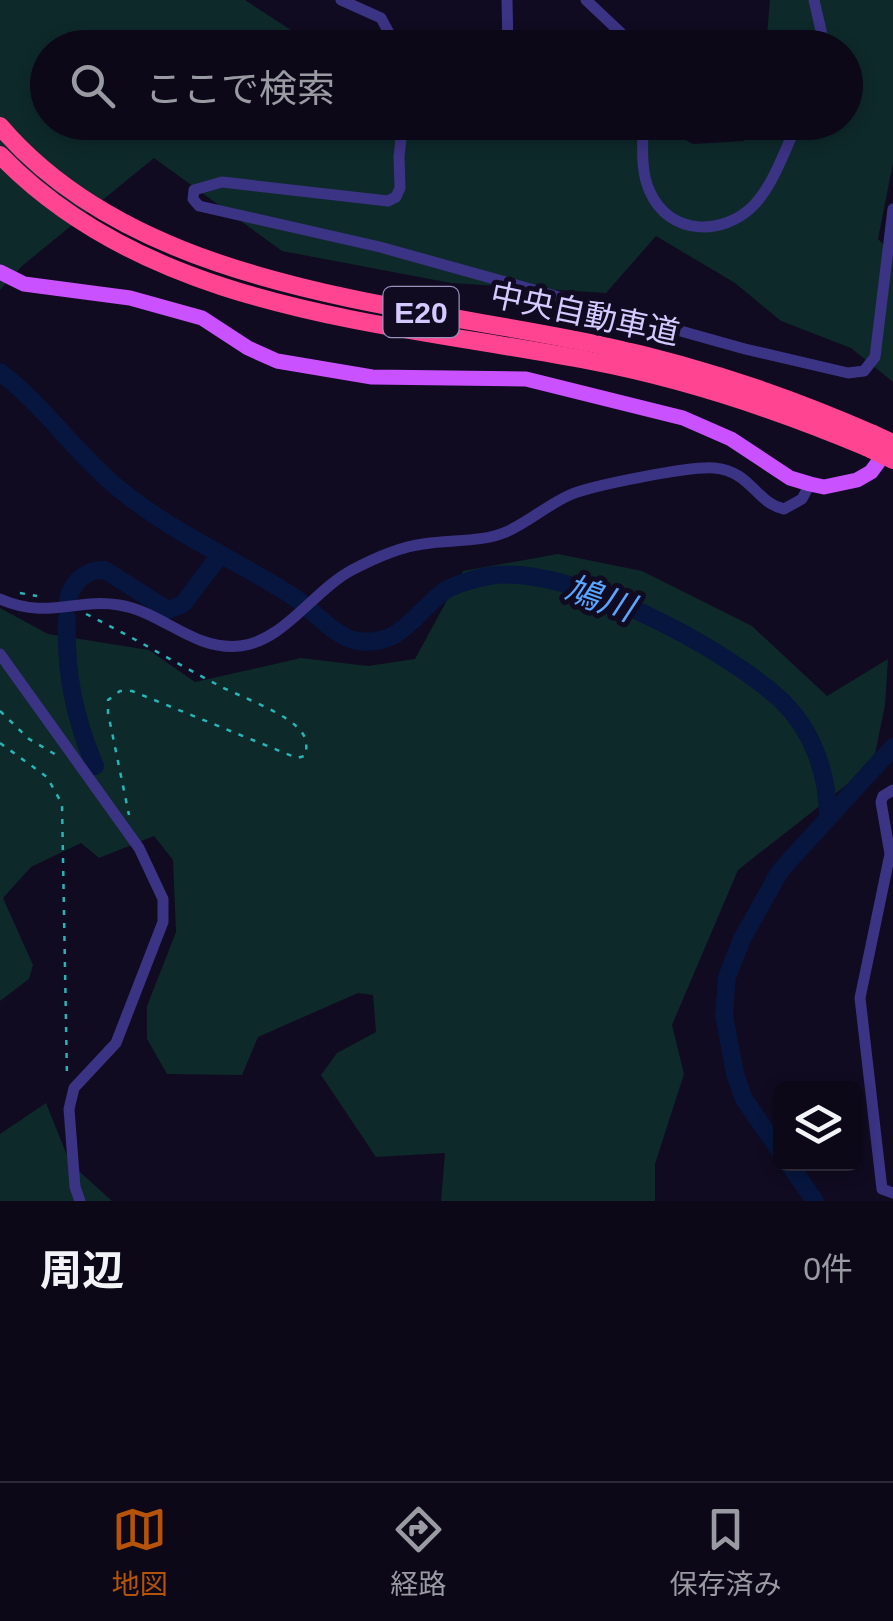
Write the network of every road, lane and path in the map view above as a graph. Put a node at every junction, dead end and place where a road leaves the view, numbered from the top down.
1 (342, 0) edge
2 (506, 0) edge
3 (586, 0) edge
4 (814, 0) edge
5 (387, 30) edge
6 (507, 30) edge
7 (618, 30) edge
8 (823, 30) edge
9 (0, 126) edge
10 (401, 140) edge
11 (643, 140) edge
12 (789, 140) edge
13 (0, 155) edge
14 (893, 209) edge
15 (0, 272) edge
16 (870, 440) junction
17 (893, 442) edge
18 (893, 460) edge
19 (810, 484) junction
20 (0, 599) edge
21 (72, 608) junction
22 (0, 654) edge
23 (0, 711) edge
24 (0, 743) edge
25 (74, 762) junction
26 (893, 790) edge
27 (131, 836) junction
28 (68, 1108) junction
29 (893, 1193) edge
30 (80, 1201) edge

1 - 5 street
2 - 6 street
3 - 7 street
4 - 8 street
9 - 16 highway, 中央自動車道 / E20
10 - 14 street
11 - 12 street
13 - 16 highway, 中央自動車道 / E20
15 - 19 main road
16 - 17 highway, 中央自動車道 / E20, bridge
16 - 18 highway, 中央自動車道 / E20, bridge
17 - 19 main road
19 - 21 street
20 - 21 street
21 - 27 path
22 - 25 street
23 - 25 path
24 - 28 path
25 - 27 street
26 - 29 street
27 - 28 street
28 - 30 street

